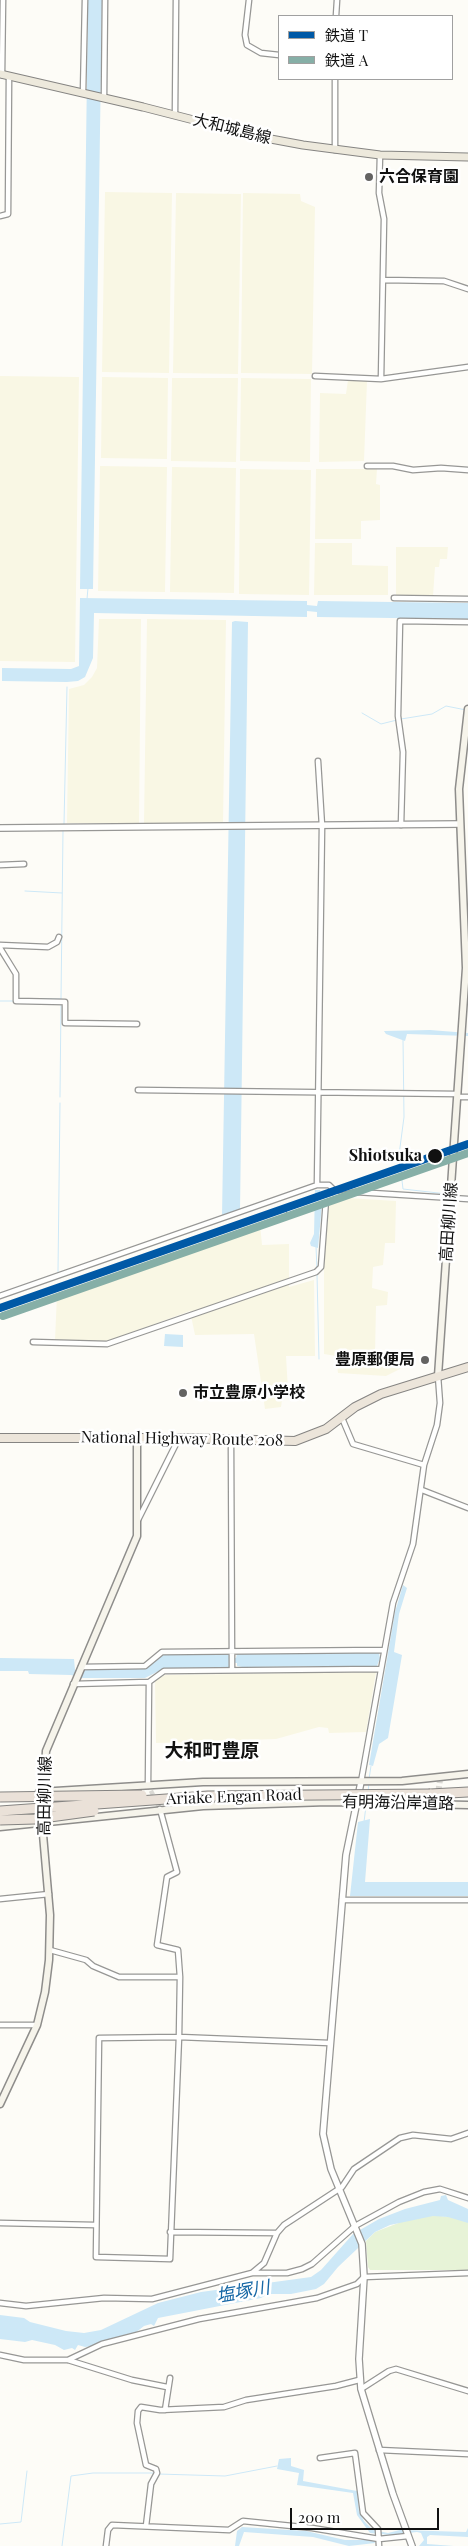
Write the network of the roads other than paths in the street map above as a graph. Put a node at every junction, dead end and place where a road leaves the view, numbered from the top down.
1 (3, 0) edge
2 (85, 0) edge
3 (105, 0) edge
4 (176, 0) edge
5 (249, 0) edge
6 (337, 0) edge
7 (336, 15) edge
8 (278, 55) edge
9 (4, 75) edge
10 (336, 80) edge
11 (84, 93) junction
12 (103, 97) junction
13 (174, 115) junction
14 (336, 150) junction
15 (380, 156) junction
16 (468, 156) edge
17 (0, 216) edge
18 (383, 280) junction
19 (468, 289) edge
20 (468, 367) edge
21 (315, 376) dead end
22 (381, 379) junction
23 (367, 466) dead end
24 (468, 470) edge
25 (394, 598) dead end
26 (468, 599) edge
27 (468, 622) edge
28 (468, 713) edge
29 (318, 761) dead end
30 (460, 824) junction
31 (401, 825) junction
32 (322, 826) junction
33 (0, 828) edge
34 (24, 864) dead end
35 (1, 865) edge
36 (59, 937) dead end
37 (0, 947) edge
38 (467, 970) edge
39 (138, 1024) dead end
40 (138, 1090) dead end
41 (318, 1092) junction
42 (457, 1096) junction
43 (468, 1097) edge
44 (317, 1185) junction
45 (336, 1196) junction
46 (451, 1198) junction
47 (468, 1199) edge
48 (326, 1200) junction
49 (289, 1211) dead end
50 (0, 1296) edge
51 (33, 1342) dead end
52 (468, 1367) edge
53 (438, 1376) junction
54 (342, 1418) junction
55 (137, 1437) junction
56 (0, 1438) edge
57 (179, 1438) junction
58 (237, 1441) junction
59 (424, 1465) junction
60 (422, 1490) junction
61 (468, 1508) edge
62 (137, 1521) junction
63 (384, 1650) junction
64 (232, 1652) junction
65 (380, 1669) junction
66 (232, 1670) junction
67 (77, 1675) junction
68 (149, 1682) junction
69 (468, 1774) edge
70 (361, 1782) junction
71 (148, 1785) junction
72 (42, 1792) junction
73 (468, 1792) edge
74 (0, 1796) edge
75 (208, 1796) junction
76 (355, 1802) junction
77 (468, 1805) edge
78 (160, 1809) junction
79 (0, 1812) edge
80 (0, 1820) edge
81 (42, 1823) junction
82 (0, 1827) edge
83 (49, 1894) junction
84 (0, 1899) edge
85 (342, 1900) junction
86 (468, 1900) edge
87 (50, 1950) junction
88 (180, 1977) junction
89 (0, 2025) edge
90 (37, 2025) junction
91 (179, 2037) junction
92 (329, 2043) junction
93 (0, 2104) edge
94 (468, 2133) edge
95 (339, 2189) junction
96 (468, 2198) edge
97 (0, 2223) edge
98 (94, 2225) junction
99 (356, 2228) junction
100 (170, 2232) junction
101 (277, 2233) junction
102 (468, 2272) edge
103 (252, 2273) junction
104 (364, 2277) junction
105 (0, 2303) edge
106 (0, 2355) edge
107 (68, 2360) junction
108 (170, 2378) dead end
109 (360, 2380) junction
110 (167, 2387) junction
111 (361, 2389) junction
112 (468, 2390) edge
113 (165, 2410) junction
114 (379, 2450) junction
115 (468, 2454) edge
116 (320, 2458) dead end
117 (146, 2526) junction
118 (408, 2536) junction
119 (379, 2539) junction
120 (106, 2546) edge
121 (378, 2546) edge
122 (412, 2546) edge

1 - 9 street
2 - 11 street
3 - 12 street
4 - 13 street
5 - 8 street
6 - 7 street
9 - 11 main road, 大和城島線
9 - 17 street
10 - 14 street
11 - 12 main road, 大和城島線
12 - 13 main road, 大和城島線
13 - 14 main road, 大和城島線
14 - 15 main road, 大和城島線
15 - 16 main road, 大和城島線
15 - 18 street
18 - 19 street
18 - 22 street
20 - 22 street
21 - 22 street
23 - 24 street
25 - 26 street
27 - 31 street
28 - 30 main road, 高田柳川線
29 - 32 street
30 - 31 street
30 - 38 main road, 高田柳川線
31 - 32 street
32 - 33 street
32 - 41 street
34 - 35 street
36 - 37 street
37 - 39 street
38 - 42 main road, 高田柳川線
40 - 41 street
41 - 42 street
41 - 44 street
42 - 43 street
42 - 46 main road, 高田柳川線
44 - 45 street
44 - 50 street
45 - 46 street
45 - 48 street
46 - 47 street
46 - 53 main road, 高田柳川線
48 - 49 street
48 - 51 street
52 - 53 highway, National Highway Route 208
53 - 54 highway, National Highway Route 208
53 - 59 street
54 - 58 highway, National Highway Route 208
54 - 59 street
55 - 56 highway, National Highway Route 208
55 - 57 highway, National Highway Route 208
55 - 62 main road, 高田柳川線
57 - 58 highway, National Highway Route 208
57 - 62 street
58 - 64 street
59 - 60 street
60 - 61 street
60 - 63 street
62 - 67 main road, 高田柳川線
63 - 64 street
63 - 65 street
64 - 66 street
64 - 67 street
65 - 66 street
65 - 70 street
66 - 68 street
67 - 68 street
67 - 72 main road, 高田柳川線
68 - 71 street
69 - 70 main road, 有明海沿岸道路
70 - 71 main road, 有明海沿岸道路
70 - 76 street
71 - 72 main road
72 - 74 main road
72 - 81 main road, 高田柳川線
73 - 75 highway, Ariake Engan Road, bridge
74 - 75 highway, bridge
75 - 79 highway, Ariake Engan Road, bridge
75 - 80 highway, bridge
76 - 77 main road, 有明海沿岸道路
76 - 78 main road, 有明海沿岸道路
76 - 85 street
78 - 81 main road
78 - 88 street
81 - 82 main road
81 - 83 main road, 高田柳川線
83 - 84 street
83 - 87 main road, 高田柳川線
85 - 86 street
85 - 92 street
87 - 88 street
87 - 90 main road, 高田柳川線
88 - 91 street
89 - 90 street
90 - 93 main road, 高田柳川線
91 - 92 street
91 - 98 street
91 - 100 street
92 - 95 street
94 - 95 street
95 - 99 street
95 - 101 street
96 - 99 street
97 - 98 street
98 - 100 street
99 - 103 street
99 - 104 street
100 - 101 street
101 - 103 street
102 - 104 street
103 - 105 street
104 - 107 street
104 - 109 street
106 - 107 street
107 - 110 street
108 - 110 street
109 - 111 street
109 - 113 street
110 - 113 street
111 - 112 street
111 - 114 street
113 - 117 street
114 - 115 street
114 - 118 street
116 - 119 street
117 - 119 street
117 - 120 street
118 - 119 street
118 - 122 street
119 - 121 street

